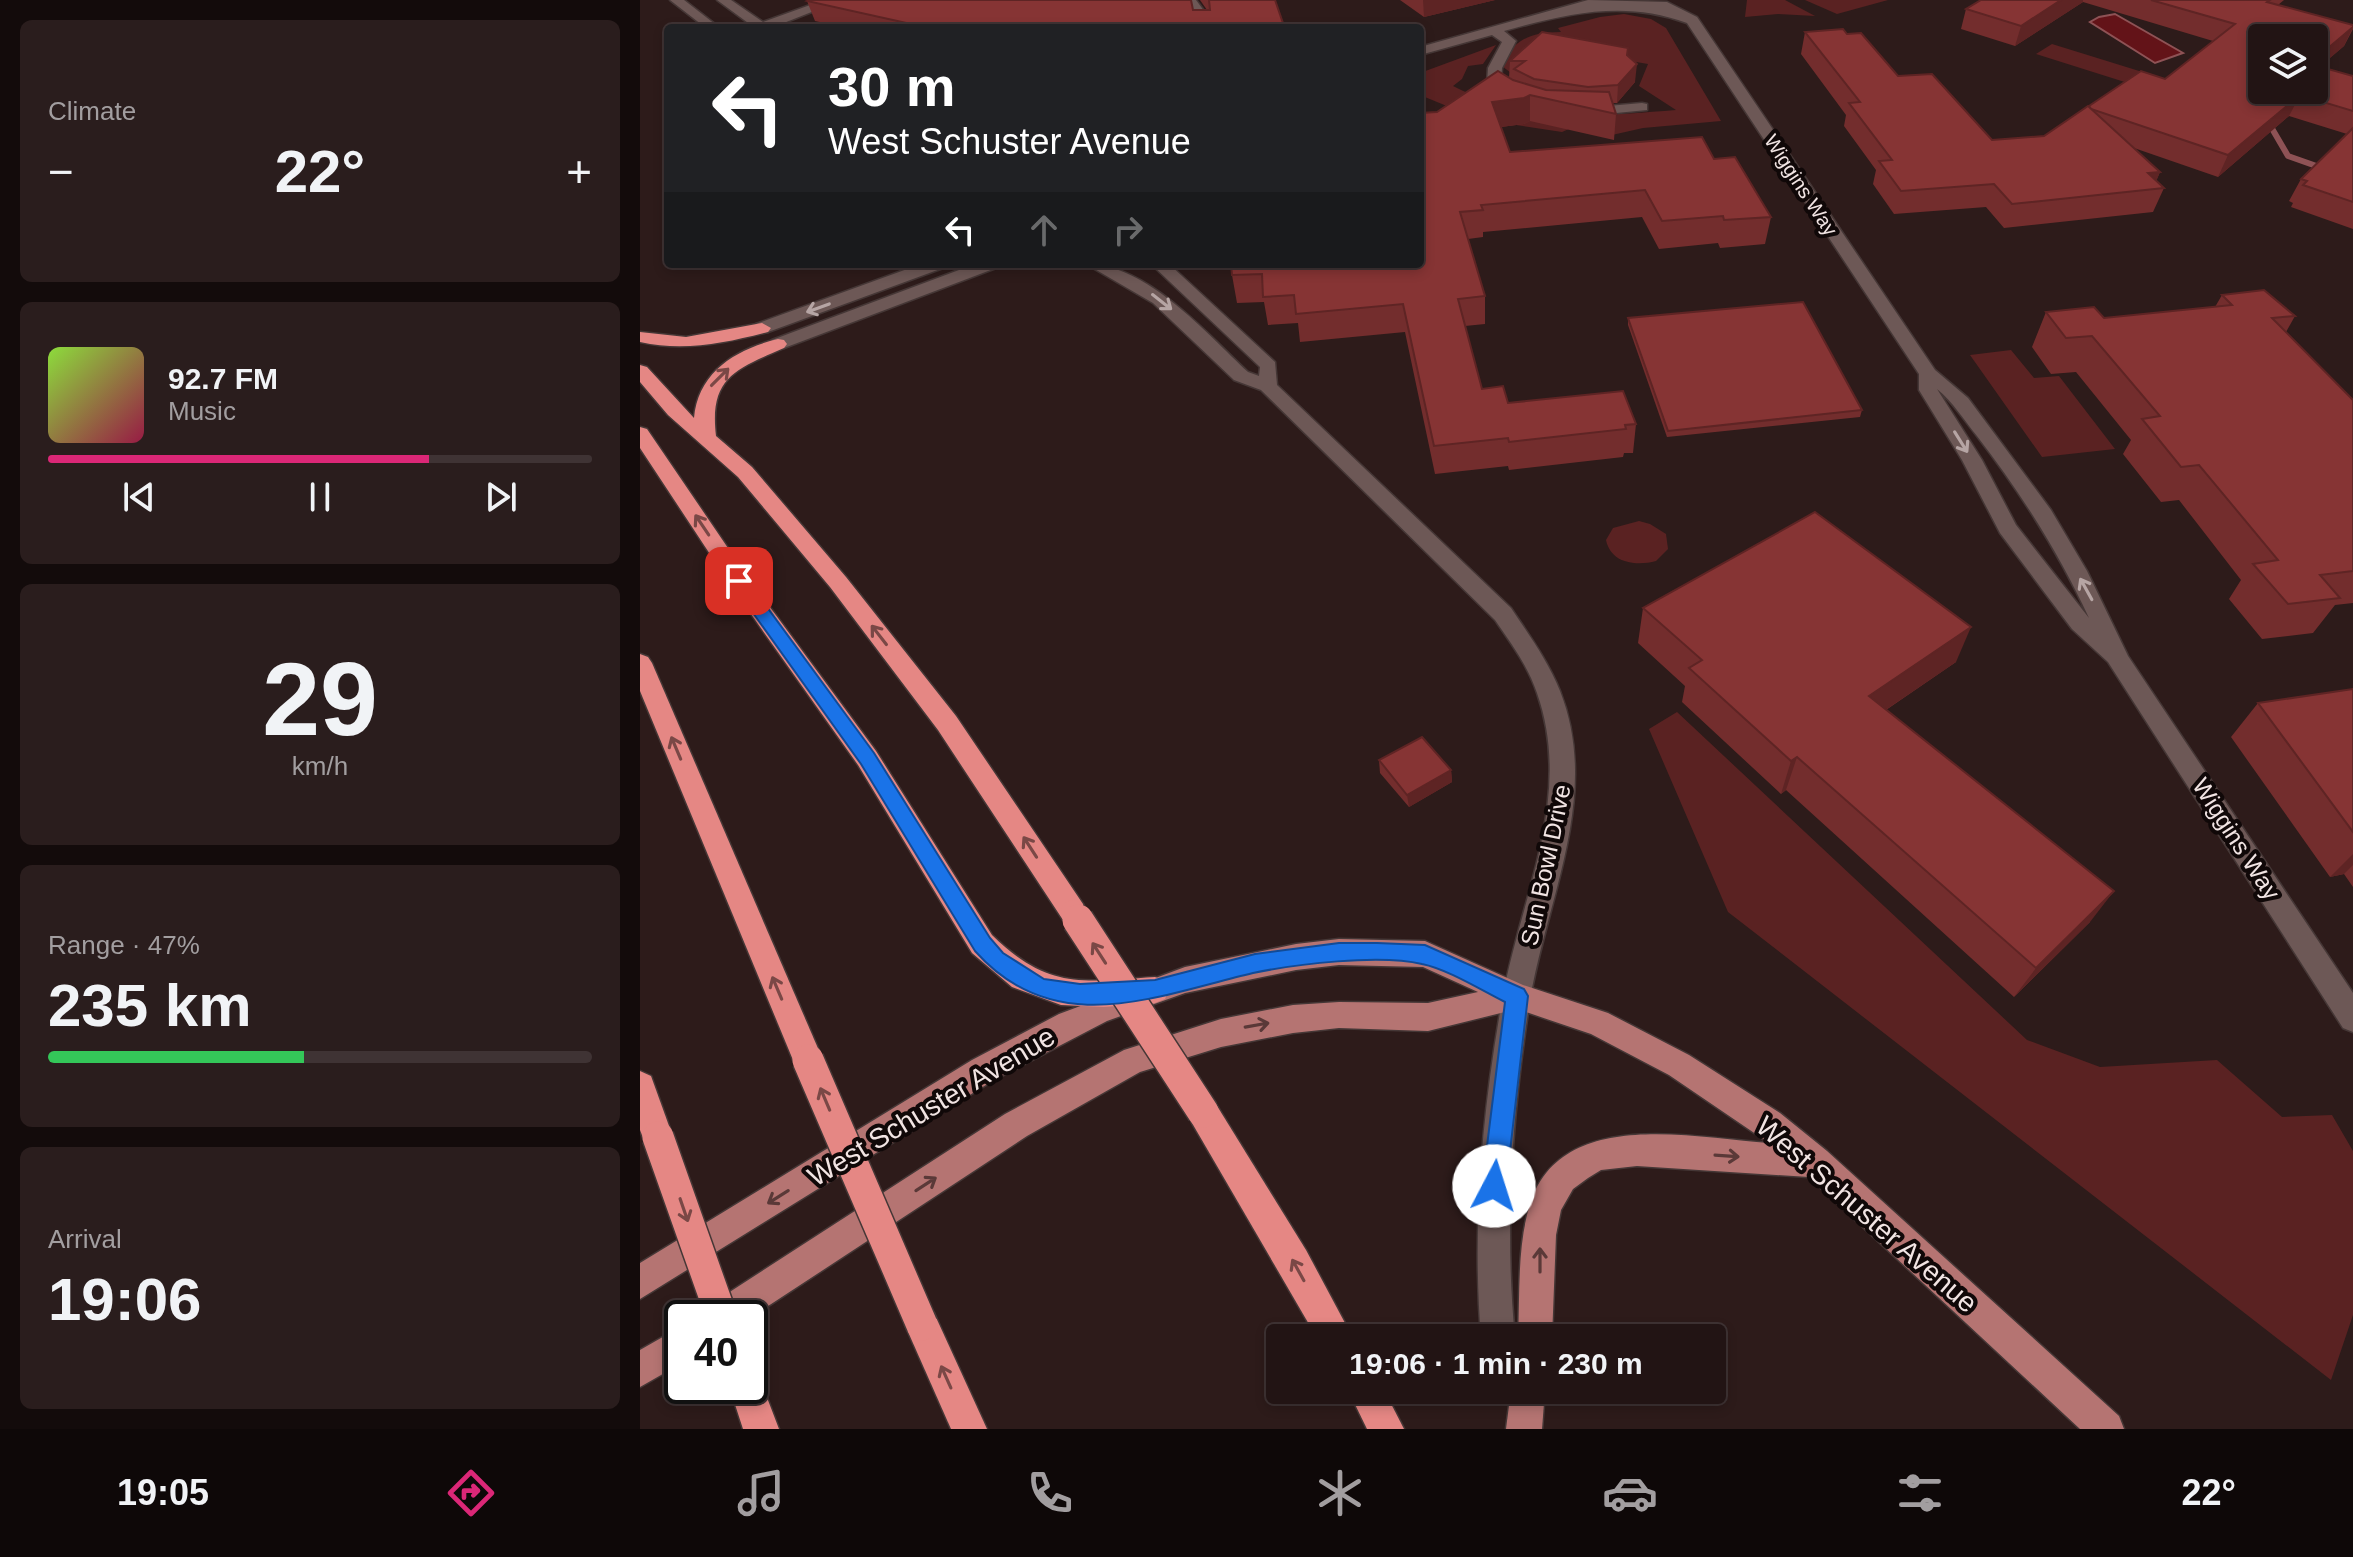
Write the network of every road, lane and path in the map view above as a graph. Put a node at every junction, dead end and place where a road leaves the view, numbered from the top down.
1 (676, 0) edge
2 (723, 0) edge
3 (836, 0) edge
4 (1190, 0) edge
5 (1625, 0) edge
6 (709, 24) edge
7 (756, 24) edge
8 (773, 24) edge
9 (1205, 24) edge
10 (1493, 29) junction
11 (1424, 50) edge
12 (1532, 102) edge
13 (1642, 107) dead end
14 (1568, 110) edge
15 (926, 268) edge
16 (979, 268) edge
17 (1101, 268) edge
18 (1163, 268) edge
19 (762, 328) joint
20 (640, 337) edge
21 (778, 344) joint
22 (640, 371) edge
23 (1928, 374) junction
24 (1268, 386) junction
25 (640, 433) edge
26 (706, 438) junction
27 (2118, 659) junction
28 (640, 663) edge
29 (1155, 990) junction
30 (1517, 996) junction
31 (2353, 1018) edge
32 (640, 1086) edge
33 (1816, 1162) junction
34 (640, 1282) edge
35 (715, 1300) edge
36 (749, 1300) edge
37 (1328, 1324) edge
38 (1496, 1324) edge
39 (1536, 1324) edge
40 (664, 1355) edge
41 (640, 1370) edge
42 (752, 1404) edge
43 (1373, 1404) edge
44 (1516, 1404) edge
45 (1526, 1404) edge
46 (761, 1429) edge
47 (969, 1429) edge
48 (1386, 1429) edge
49 (1523, 1429) edge
50 (2106, 1429) edge

1 - 6 street
2 - 7 street
3 - 8 street
4 - 9 street
5 - 10 street
5 - 23 street, Wiggins Way
10 - 11 street
10 - 12 street
13 - 14 street
15 -> 19 street
16 - 21 street
17 -> 24 street
18 - 24 street, Sun Bowl Drive
19 - 20 highway
26 -> 21 highway
22 - 26 highway
27 -> 23 street, Wiggins Way
23 -> 27 street, Wiggins Way
24 - 30 street, Sun Bowl Drive
29 -> 25 highway
37 -> 26 highway, bridge
27 - 31 street, Wiggins Way
47 -> 28 highway, bridge
29 - 30 main road, West Schuster Avenue
29 -> 34 main road, West Schuster Avenue
30 - 33 main road, West Schuster Avenue
36 -> 30 main road
30 - 38 street, Sun Bowl Drive
32 -> 35 highway, bridge
39 -> 33 main road
33 - 50 main road, West Schuster Avenue
40 - 41 main road
42 - 46 highway
43 - 48 highway
44 - 49 street
45 - 49 main road

